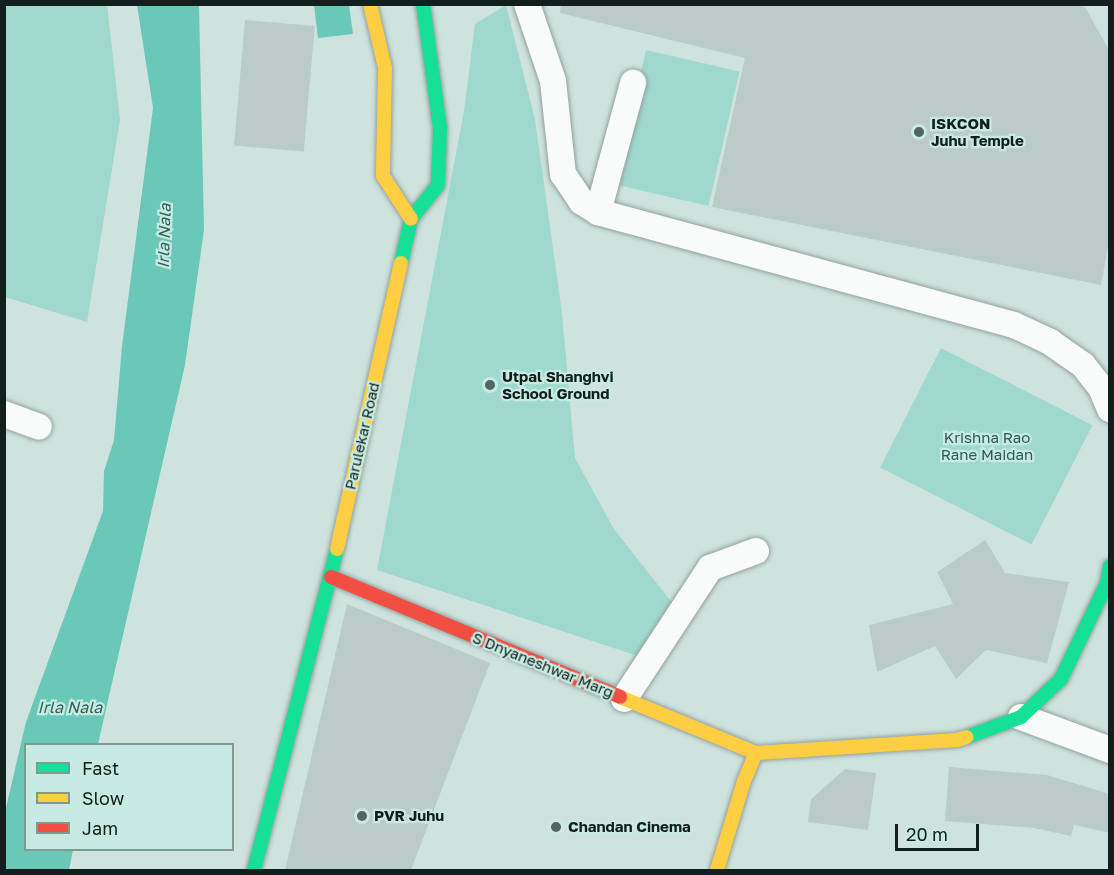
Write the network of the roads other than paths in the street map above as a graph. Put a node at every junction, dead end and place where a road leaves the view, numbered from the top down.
1 (370, 4) edge
2 (423, 4) edge
3 (527, 4) edge
4 (633, 83) dead end
5 (383, 176) junction
6 (405, 180) dead end
7 (598, 212) junction
8 (411, 219) junction
9 (1110, 409) edge
10 (4, 414) edge
11 (39, 427) dead end
12 (756, 551) dead end
13 (1110, 566) edge
14 (331, 577) junction
15 (624, 699) junction
16 (1021, 717) junction
17 (1110, 750) edge
18 (756, 753) junction
19 (254, 870) edge
20 (717, 870) edge

1 - 5 street
2 - 8 street, Parulekar Road
3 - 7 street
4 - 7 street
5 - 6 street
5 - 8 street
7 - 9 street
8 - 14 street, Parulekar Road
10 - 11 street
12 - 15 street
13 - 16 street, S Dnyaneshwar Marg
14 - 15 street, S Dnyaneshwar Marg
14 - 19 street, Parulekar Road
15 - 18 street, S Dnyaneshwar Marg
16 - 17 street
16 - 18 street, S Dnyaneshwar Marg
18 - 20 street

